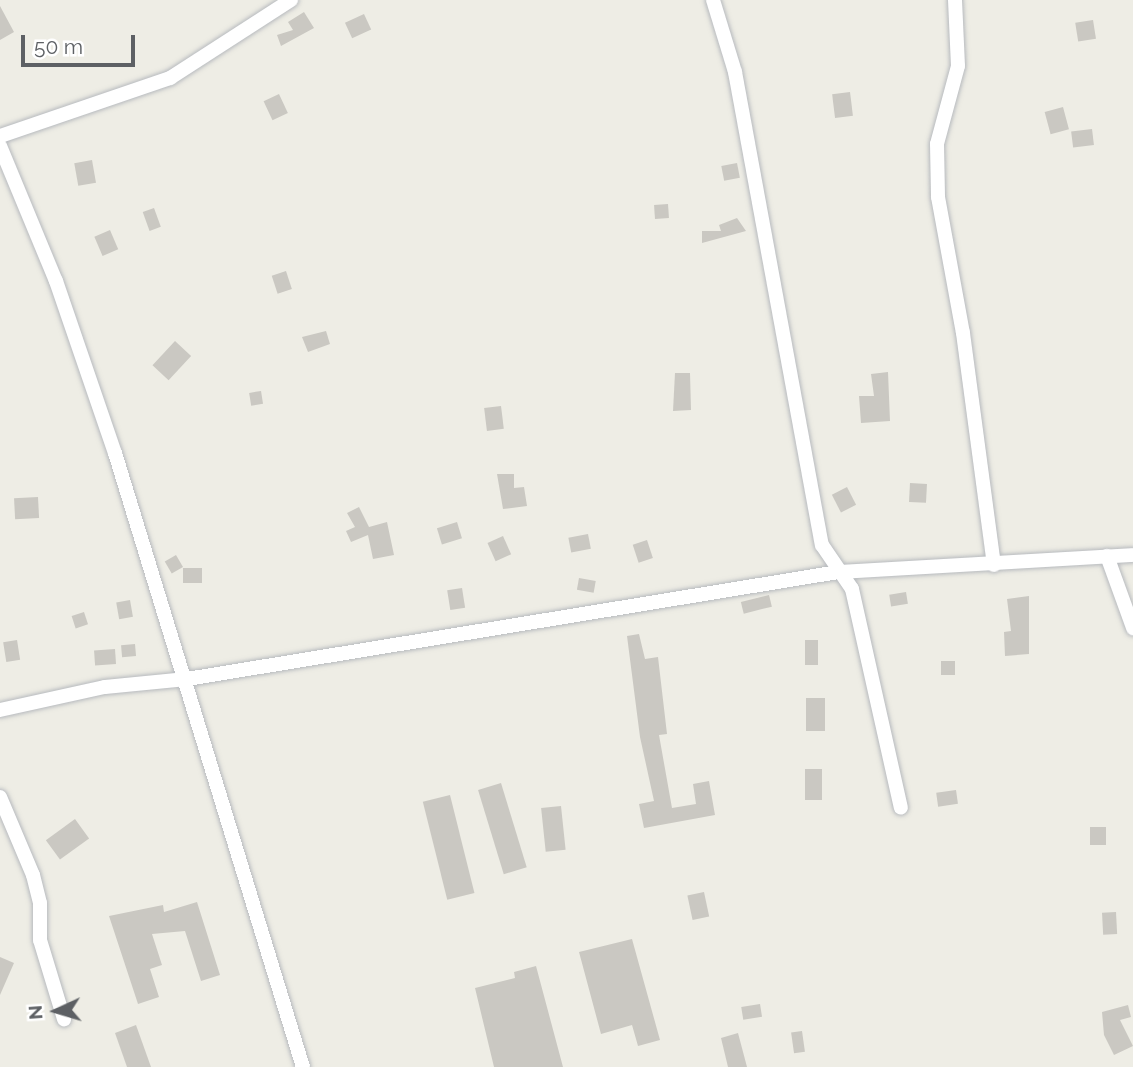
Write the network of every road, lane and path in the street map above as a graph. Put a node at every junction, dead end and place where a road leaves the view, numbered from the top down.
1 (291, 0) edge
2 (713, 0) edge
3 (956, 0) edge
4 (0, 136) edge
5 (0, 146) edge
6 (1133, 555) edge
7 (1107, 556) junction
8 (994, 565) junction
9 (838, 572) junction
10 (1133, 628) edge
11 (187, 679) junction
12 (0, 710) edge
13 (0, 797) edge
14 (901, 808) dead end
15 (64, 1019) dead end
16 (303, 1067) edge

1 - 4 street
2 - 9 street
3 - 8 street
5 - 11 street
6 - 7 street
7 - 8 street
7 - 10 street
8 - 9 street
9 - 11 street
9 - 14 street
11 - 12 street
11 - 16 street
13 - 15 street

